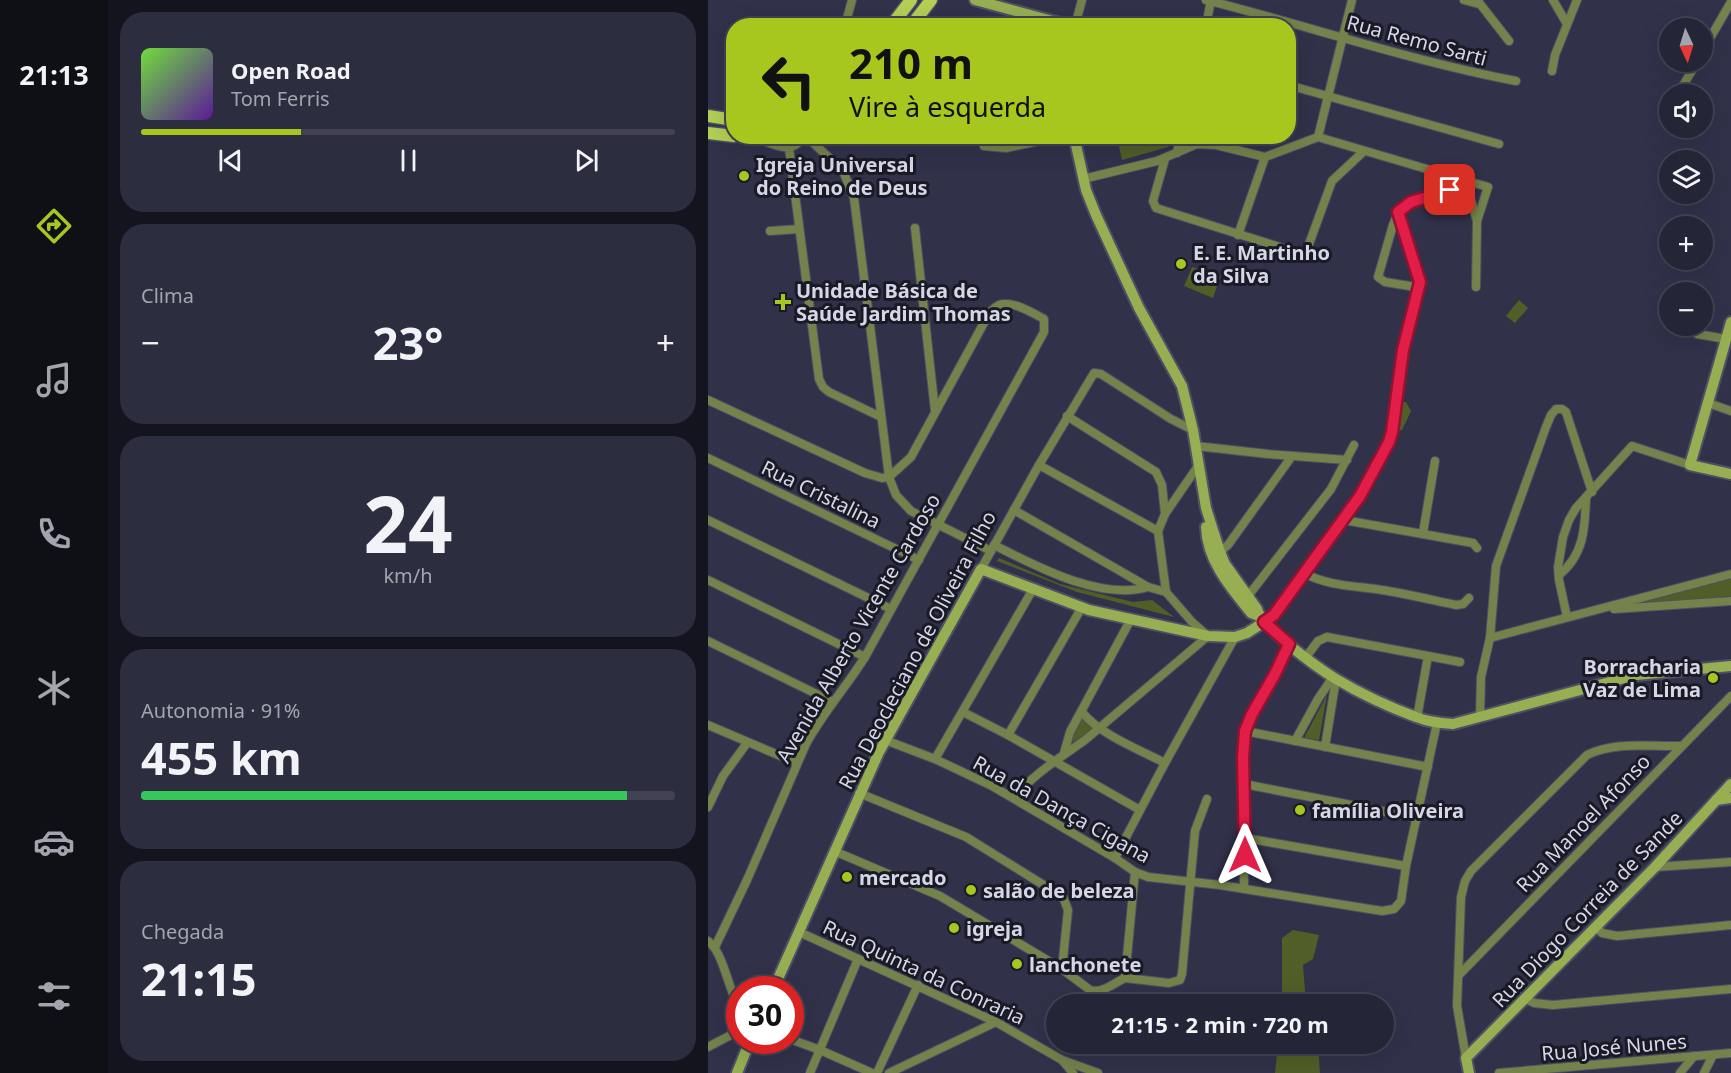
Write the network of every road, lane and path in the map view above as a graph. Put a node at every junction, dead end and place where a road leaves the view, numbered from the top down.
1 (911, 0) edge
2 (931, 0) edge
3 (975, 0) edge
4 (1082, 0) edge
5 (1209, 0) edge
6 (1352, 0) edge
7 (1464, 0) edge
8 (1553, 0) edge
9 (1577, 0) edge
10 (852, 1) edge
11 (1478, 2) edge
12 (1731, 2) edge
13 (847, 18) edge
14 (897, 18) edge
15 (917, 18) edge
16 (1043, 18) edge
17 (1076, 18) edge
18 (1207, 18) edge
19 (1272, 18) edge
20 (1567, 24) junction
21 (1296, 25) edge
22 (1713, 33) edge
23 (1343, 38) junction
24 (1509, 41) dead end
25 (1552, 72) dead end
26 (1516, 81) dead end
27 (1296, 87) edge
28 (1329, 96) junction
29 (708, 116) edge
30 (726, 119) edge
31 (708, 133) edge
32 (726, 135) edge
33 (1318, 136) junction
34 (773, 144) edge
35 (796, 144) edge
36 (813, 144) edge
37 (1025, 144) edge
38 (1076, 144) edge
39 (1179, 144) edge
40 (1499, 144) dead end
41 (984, 146) dead end
42 (789, 148) junction
43 (1364, 151) junction
44 (1177, 153) junction
45 (1264, 157) junction
46 (1165, 159) junction
47 (1083, 179) junction
48 (1463, 180) junction
49 (1398, 212) junction
50 (1477, 221) junction
51 (915, 228) dead end
52 (799, 229) junction
53 (770, 231) dead end
54 (1238, 234) junction
55 (1418, 285) junction
56 (1476, 287) dead end
57 (1731, 322) edge
58 (1704, 336) edge
59 (1727, 343) edge
60 (708, 400) edge
61 (1708, 403) junction
62 (1731, 411) edge
63 (935, 412) junction
64 (1067, 416) junction
65 (881, 417) junction
66 (1193, 430) junction
67 (1354, 445) dead end
68 (1196, 446) junction
69 (1292, 456) junction
70 (708, 458) edge
71 (1347, 460) junction
72 (1435, 461) dead end
73 (1039, 465) junction
74 (1690, 465) junction
75 (1198, 466) junction
76 (1731, 474) edge
77 (889, 477) junction
78 (1589, 495) junction
79 (1206, 508) junction
80 (1014, 510) junction
81 (1166, 514) junction
82 (708, 520) edge
83 (1344, 520) junction
84 (938, 526) junction
85 (1158, 531) junction
86 (1423, 533) junction
87 (993, 548) junction
88 (1477, 548) dead end
89 (1220, 552) junction
90 (919, 560) junction
91 (981, 569) junction
92 (1304, 573) junction
93 (1731, 574) edge
94 (1559, 575) junction
95 (708, 580) edge
96 (1148, 587) junction
97 (1033, 589) junction
98 (1166, 592) junction
99 (1248, 596) junction
100 (1469, 598) dead end
101 (1731, 601) edge
102 (1082, 607) junction
103 (891, 609) junction
104 (1600, 610) junction
105 (1567, 617) junction
106 (1131, 619) junction
107 (1262, 619) junction
108 (1208, 636) junction
109 (1236, 637) junction
110 (1490, 638) junction
111 (708, 642) edge
112 (1289, 644) junction
113 (1428, 656) junction
114 (865, 657) junction
115 (1306, 657) junction
116 (1460, 662) dead end
117 (1731, 666) edge
118 (1335, 678) junction
119 (1731, 696) edge
120 (833, 702) junction
121 (1082, 711) junction
122 (963, 712) junction
123 (1480, 717) junction
124 (1417, 718) junction
125 (1437, 723) junction
126 (708, 725) edge
127 (1100, 727) junction
128 (1245, 731) junction
129 (1008, 735) junction
130 (885, 740) junction
131 (1295, 741) junction
132 (747, 743) junction
133 (1681, 746) junction
134 (1325, 747) junction
135 (1064, 753) junction
136 (934, 759) junction
137 (1053, 762) junction
138 (1165, 763) junction
139 (796, 764) junction
140 (1428, 768) junction
141 (1244, 784) junction
142 (1731, 784) edge
143 (859, 793) junction
144 (1014, 798) junction
145 (1731, 798) edge
146 (1207, 799) dead end
147 (1716, 800) junction
148 (708, 807) edge
149 (1140, 810) junction
150 (1418, 818) junction
151 (1245, 838) junction
152 (834, 851) junction
153 (1115, 858) junction
154 (1731, 861) edge
155 (1406, 866) junction
156 (1655, 867) junction
157 (1135, 872) junction
158 (1189, 881) junction
159 (1244, 889) junction
160 (1731, 925) edge
161 (1596, 927) junction
162 (799, 932) junction
163 (712, 944) edge
164 (858, 959) junction
165 (1062, 969) junction
166 (1460, 974) junction
167 (779, 976) edge
168 (1125, 978) junction
169 (726, 981) edge
170 (918, 985) junction
171 (1731, 990) edge
172 (1526, 999) junction
173 (996, 1022) junction
174 (726, 1038) edge
175 (804, 1044) edge
176 (708, 1047) edge
177 (820, 1050) junction
178 (1731, 1053) edge
179 (745, 1054) edge
180 (1713, 1055) junction
181 (1694, 1056) junction
182 (1466, 1058) junction
183 (1062, 1060) junction
184 (737, 1073) edge
185 (810, 1073) edge
186 (872, 1073) edge
187 (877, 1073) edge
188 (889, 1073) edge
189 (1073, 1073) edge
190 (1098, 1073) edge
191 (1469, 1073) edge
192 (1499, 1073) edge
193 (1680, 1073) edge
194 (1704, 1073) edge

1 - 14 main road
2 - 15 main road
3 - 16 street
4 - 17 street
5 - 18 street
5 - 19 street, Rua Remo Sarti
6 - 23 street
7 - 11 street
8 - 20 street
9 - 20 street
10 - 13 street
11 - 24 street
12 - 22 street
20 - 25 street
21 - 23 street, Rua Remo Sarti
23 - 26 street, Rua Remo Sarti
23 - 28 street
27 - 28 street
28 - 33 street
28 - 40 street
29 - 30 main road
31 - 32 main road
33 - 43 street
33 - 45 street
34 - 42 street
35 - 42 street
36 - 65 street
37 - 41 street
38 - 47 street
39 - 44 street
42 - 52 street
43 - 48 street
43 - 54 street
44 - 45 street
44 - 46 street
45 - 54 street
46 - 47 street
46 - 54 street
47 - 66 street
48 - 49 street
48 - 50 street
48 - 50 street
49 - 55 street
49 - 55 street
50 - 56 street
51 - 63 street
52 - 53 street
52 - 65 street
55 - 83 street
57 - 59 street
58 - 59 street
59 - 61 street
60 - 77 street
61 - 62 street
61 - 74 street
63 - 77 street
63 - 84 street, Avenida Alberto Vicente Cardoso
64 - 66 street, Rua Deocleciano de Oliveira Filho
64 - 73 street, Rua Deocleciano de Oliveira Filho
64 - 81 street
65 - 77 street
66 - 68 street
67 - 71 street
68 - 69 street
68 - 75 street
69 - 71 street
69 - 89 street
70 - 90 street, Rua Cristalina
71 - 99 street
72 - 86 street
73 - 80 street, Rua Deocleciano de Oliveira Filho
73 - 85 street
74 - 76 street
74 - 78 street
75 - 79 street
75 - 81 street
77 - 84 street
78 - 94 street
78 - 94 street
78 - 110 street
79 - 89 street
79 - 107 street
80 - 87 street, Rua Deocleciano de Oliveira Filho
80 - 96 street
81 - 85 street
82 - 103 street
83 - 86 street
83 - 92 street
84 - 87 street
84 - 90 street, Avenida Alberto Vicente Cardoso
85 - 98 street
86 - 88 street
87 - 91 street, Rua Deocleciano de Oliveira Filho
87 - 96 street
89 - 99 street
90 - 103 street, Avenida Alberto Vicente Cardoso
91 - 97 street
91 - 130 street, Rua Deocleciano de Oliveira Filho
92 - 100 street
92 - 107 street
93 - 104 street
94 - 105 street
95 - 114 street
96 - 98 street
97 - 102 street
97 - 122 street
98 - 108 street
99 - 107 street
101 - 104 street
102 - 106 street
102 - 129 street
103 - 114 street, Avenida Alberto Vicente Cardoso
104 - 105 street
105 - 110 street
106 - 108 street
106 - 121 street
107 - 109 street
107 - 112 street
108 - 109 street
108 - 127 street
109 - 138 street
110 - 123 street
111 - 120 street
112 - 115 street
112 - 128 street
113 - 115 street
113 - 116 street
113 - 124 street
114 - 120 street, Avenida Alberto Vicente Cardoso
115 - 118 street
117 - 123 street
118 - 124 street
118 - 131 street
118 - 134 street
119 - 133 street, Rua Manoel Afonso
120 - 139 street, Avenida Alberto Vicente Cardoso
121 - 127 street
121 - 135 street
122 - 129 street
122 - 136 street
123 - 125 street
124 - 125 street
125 - 140 street, Rua da Dança Cigana
126 - 132 street
127 - 135 street
127 - 138 street
128 - 131 street
128 - 141 street
129 - 137 street
130 - 136 street, Rua da Dança Cigana
130 - 143 street, Rua Deocleciano de Oliveira Filho
131 - 134 street
132 - 139 street
132 - 148 street
133 - 166 street, Rua Manoel Afonso
133 - 166 street
134 - 140 street
135 - 137 street
136 - 144 street, Rua da Dança Cigana
137 - 144 street
137 - 149 street
138 - 149 street
139 - 163 street, Avenida Alberto Vicente Cardoso
140 - 150 street, Rua da Dança Cigana
141 - 150 street
141 - 151 street
142 - 147 street, Rua Diogo Correia de Sande
143 - 152 street, Rua Deocleciano de Oliveira Filho
143 - 165 street
144 - 153 street, Rua da Dança Cigana
145 - 147 street
146 - 158 street
147 - 156 street, Rua Diogo Correia de Sande
149 - 153 street
150 - 155 street, Rua da Dança Cigana
151 - 155 street
151 - 159 street
152 - 162 street, Rua Deocleciano de Oliveira Filho
152 - 165 street
153 - 157 street, Rua da Dança Cigana
154 - 156 street
155 - 159 street, Rua da Dança Cigana
156 - 161 street, Rua Diogo Correia de Sande
157 - 158 street, Rua da Dança Cigana
157 - 168 street
158 - 159 street, Rua da Dança Cigana
158 - 168 street
160 - 161 street
161 - 172 street, Rua Diogo Correia de Sande
162 - 164 street, Rua Quinta da Conraria
162 - 167 street, Rua Deocleciano de Oliveira Filho
163 - 169 street
164 - 170 street, Rua Quinta da Conraria
164 - 177 street
165 - 168 street
166 - 182 street
170 - 173 street, Rua Quinta da Conraria
170 - 187 street
171 - 172 street
172 - 182 street, Rua Diogo Correia de Sande
173 - 183 street, Rua Quinta da Conraria
173 - 188 street
174 - 176 street
175 - 177 street
177 - 185 street
177 - 186 street
178 - 180 street, Rua José Nunes
179 - 184 street
180 - 181 street, Rua José Nunes
180 - 194 street
181 - 192 street, Rua José Nunes
181 - 193 street
182 - 191 street
183 - 189 street
183 - 190 street, Rua Quinta da Conraria

